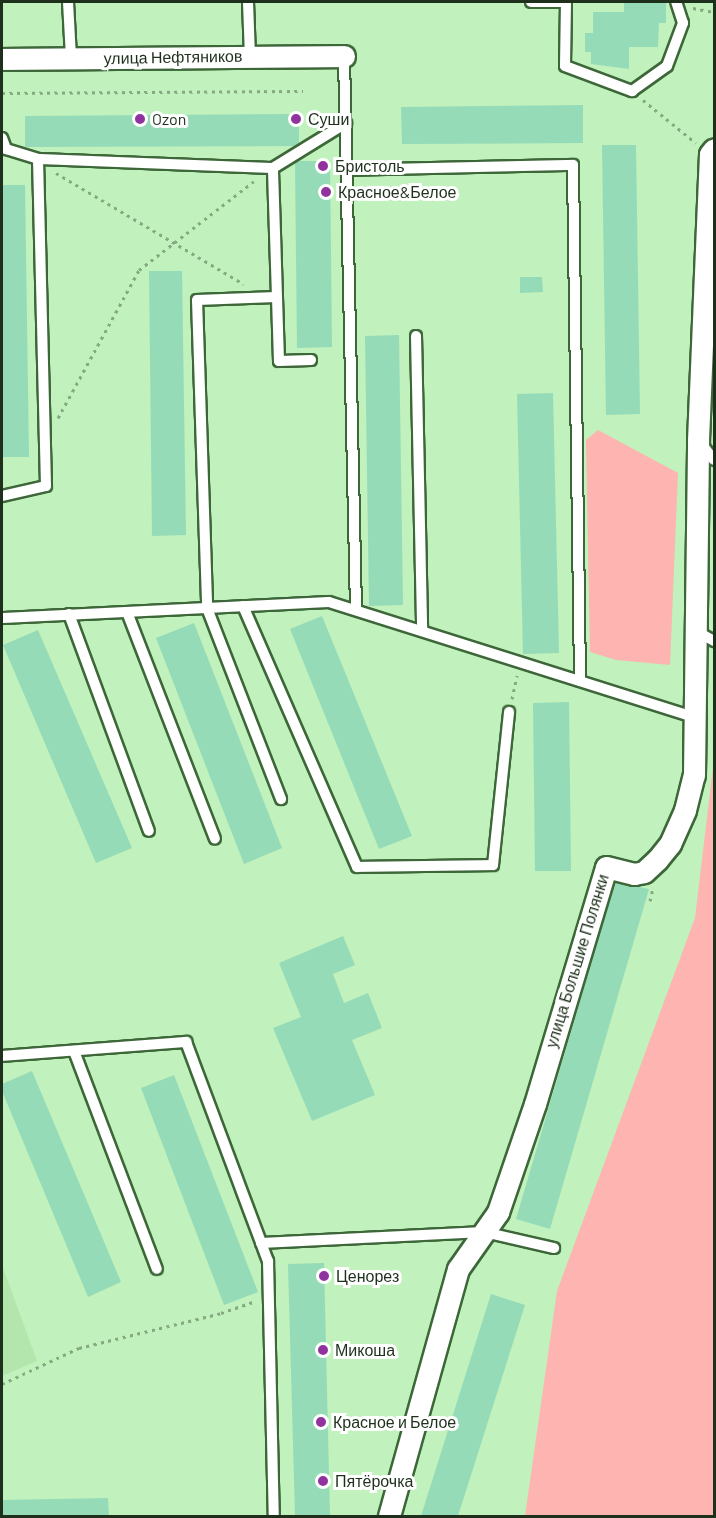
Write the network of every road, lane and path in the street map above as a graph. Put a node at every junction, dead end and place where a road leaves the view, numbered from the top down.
1 (68, 2) edge
2 (249, 2) edge
3 (531, 2) edge
4 (566, 2) edge
5 (677, 6) edge
6 (714, 12) edge
7 (344, 56) joint
8 (250, 57) junction
9 (71, 58) junction
10 (2, 59) edge
11 (303, 91) dead end
12 (633, 91) junction
13 (2, 93) edge
14 (346, 123) junction
15 (2, 138) edge
16 (712, 152) edge
17 (38, 159) junction
18 (273, 168) junction
19 (346, 170) junction
20 (173, 242) junction
21 (271, 297) junction
22 (417, 336) dead end
23 (310, 360) dead end
24 (698, 440) junction
25 (45, 444) junction
26 (714, 460) edge
27 (2, 496) edge
28 (243, 606) junction
29 (207, 608) junction
30 (356, 610) junction
31 (127, 612) junction
32 (69, 614) junction
33 (2, 618) edge
34 (696, 630) junction
35 (422, 632) junction
36 (714, 641) edge
37 (519, 662) junction
38 (580, 681) junction
39 (509, 712) joint
40 (694, 717) junction
41 (281, 799) dead end
42 (149, 831) dead end
43 (215, 839) dead end
44 (654, 885) dead end
45 (650, 901) dead end
46 (74, 1051) junction
47 (2, 1056) edge
48 (484, 1232) junction
49 (261, 1243) junction
50 (554, 1248) dead end
51 (157, 1269) dead end
52 (269, 1296) junction
53 (2, 1384) edge
54 (274, 1516) edge
55 (389, 1516) edge

1 - 9 lane
2 - 8 lane
3 - 4 lane
4 - 12 lane
5 - 6 path
5 - 12 lane
7 - 8 street, улица Нефтяников
7 - 14 lane
8 - 9 street, улица Нефтяников
9 - 10 street, улица Нефтяников
11 - 13 path
12 - 16 path
14 - 18 lane
14 - 19 lane
15 - 17 lane
16 - 24 street, улица Большие Полянки
17 - 18 lane
17 - 20 path
17 - 25 lane
18 - 20 path
18 - 21 lane
19 - 30 lane
19 - 38 lane
20 - 21 path
20 - 25 path
21 - 23 lane
21 - 29 lane
22 - 35 lane
24 - 26 lane
24 - 34 street, улица Большие Полянки
25 - 27 lane
28 - 29 lane
28 - 30 lane
28 - 39 lane
29 - 31 lane
29 - 41 lane
30 - 35 lane
31 - 32 lane
31 - 43 lane
32 - 33 lane
32 - 42 lane
34 - 36 lane
34 - 40 street, улица Большие Полянки
35 - 37 lane
37 - 38 lane
37 - 39 path
38 - 40 lane
40 - 48 street, улица Большие Полянки
44 - 45 path
46 - 47 lane
46 - 49 lane
46 - 51 lane
48 - 49 lane
48 - 50 lane
48 - 55 street, улица Большие Полянки
49 - 52 lane
52 - 53 path
52 - 54 lane

